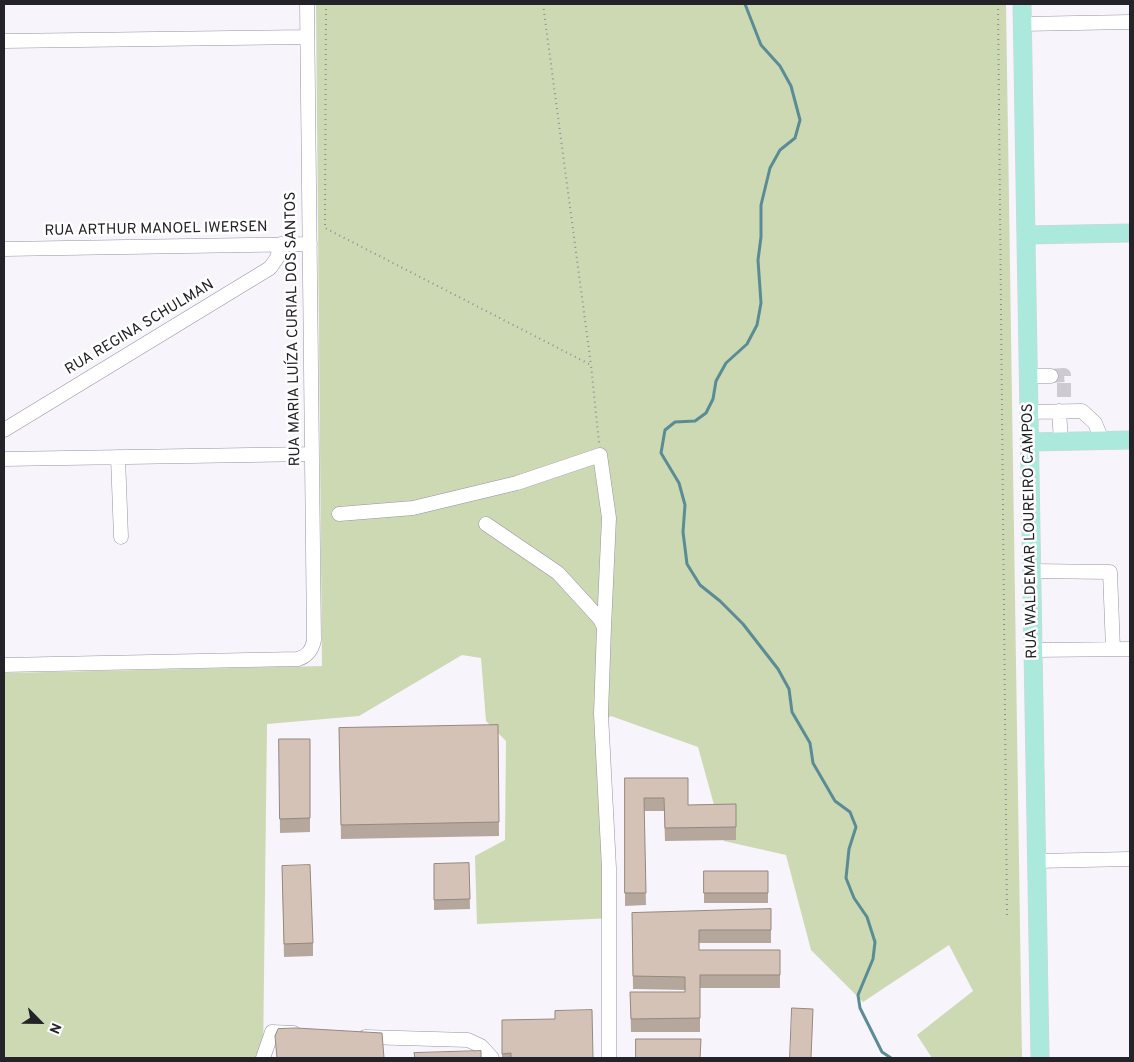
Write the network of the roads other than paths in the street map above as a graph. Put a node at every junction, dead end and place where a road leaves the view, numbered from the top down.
1 (307, 4) edge
2 (1022, 4) edge
3 (1130, 22) edge
4 (1022, 24) junction
5 (308, 37) junction
6 (4, 41) edge
7 (1130, 233) edge
8 (1026, 235) junction
9 (280, 244) junction
10 (310, 244) junction
11 (4, 249) edge
12 (1028, 376) junction
13 (1051, 376) tunnel mouth
14 (1063, 408) junction
15 (1029, 412) junction
16 (4, 430) edge
17 (1102, 440) junction
18 (1130, 440) edge
19 (1061, 441) junction
20 (1030, 442) junction
21 (312, 454) junction
22 (118, 457) junction
23 (4, 459) edge
24 (339, 514) dead end
25 (486, 524) dead end
26 (121, 537) dead end
27 (1032, 571) junction
28 (604, 627) junction
29 (1113, 649) junction
30 (1130, 649) edge
31 (1033, 650) junction
32 (4, 665) edge
33 (1130, 859) edge
34 (1037, 861) junction
35 (310, 1034) edge
36 (349, 1036) edge
37 (263, 1058) edge
38 (492, 1058) edge
39 (609, 1058) edge
40 (1040, 1058) edge

1 - 5 street, RUA MARIA LUÍZA CURIAL DOS SANTOS
2 - 4 main road, RUA WALDEMAR LOUREIRO CAMPOS
3 - 4 street
4 - 8 main road, RUA WALDEMAR LOUREIRO CAMPOS
5 - 6 street
5 - 10 street, RUA MARIA LUÍZA CURIAL DOS SANTOS
7 - 8 main road
8 - 12 main road, RUA WALDEMAR LOUREIRO CAMPOS
9 - 10 street, RUA ARTHUR MANOEL IWERSEN
9 - 11 street, RUA ARTHUR MANOEL IWERSEN
9 - 16 street, RUA REGINA SCHULMAN
10 - 21 street, RUA MARIA LUÍZA CURIAL DOS SANTOS
12 - 13 street
12 - 15 main road, RUA WALDEMAR LOUREIRO CAMPOS
14 - 15 street
14 - 17 street
14 - 19 street
15 - 20 main road, RUA WALDEMAR LOUREIRO CAMPOS
17 - 18 main road
17 - 19 main road
19 - 20 main road
20 - 27 main road, RUA WALDEMAR LOUREIRO CAMPOS
21 - 22 street
21 - 32 street, RUA MARIA LUÍZA CURIAL DOS SANTOS
22 - 23 street
22 - 26 street
24 - 28 street
25 - 28 street
27 - 29 street
27 - 31 main road, RUA WALDEMAR LOUREIRO CAMPOS
28 - 39 street
29 - 30 street
29 - 31 street
31 - 34 main road, RUA WALDEMAR LOUREIRO CAMPOS
33 - 34 street
34 - 40 main road, RUA WALDEMAR LOUREIRO CAMPOS
35 - 37 street
36 - 38 street

